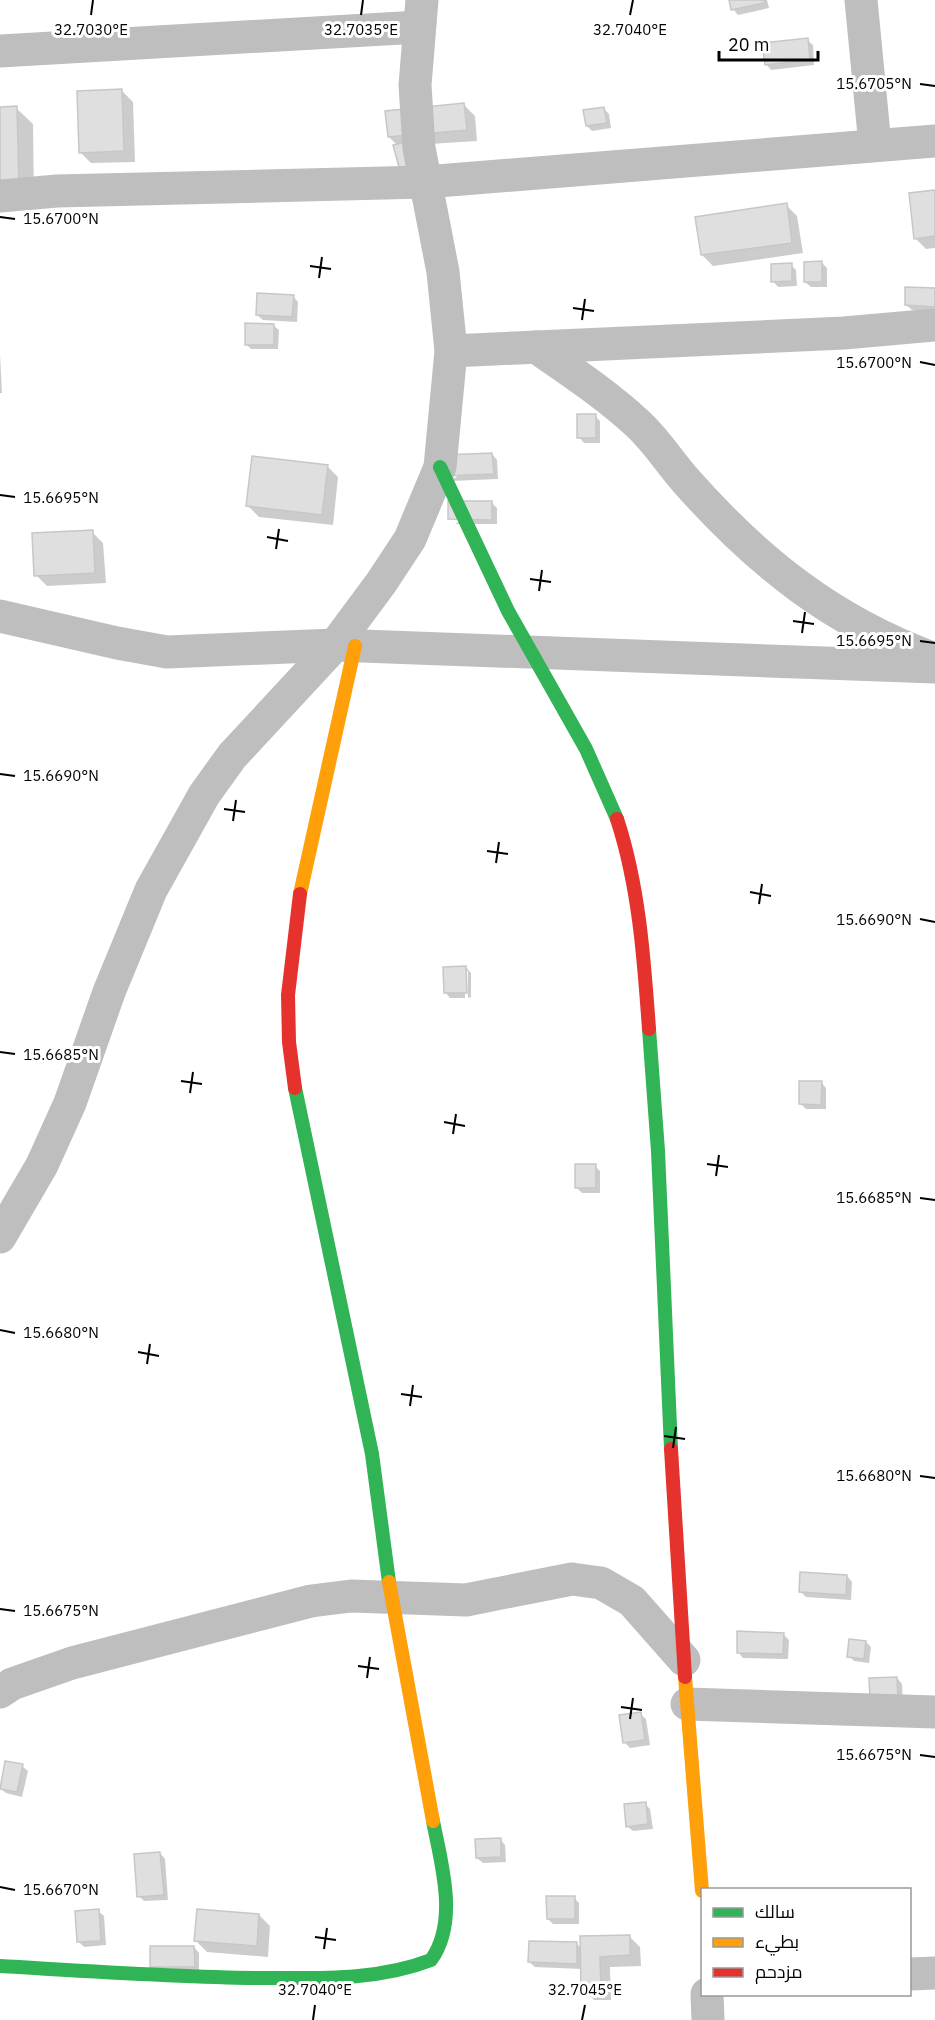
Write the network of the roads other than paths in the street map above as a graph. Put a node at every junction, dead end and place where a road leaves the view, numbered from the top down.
1 (861, 0) edge
2 (420, 13) edge
3 (0, 51) edge
4 (935, 141) edge
5 (875, 145) junction
6 (425, 182) junction
7 (0, 196) edge
8 (935, 325) edge
9 (536, 347) junction
10 (451, 351) junction
11 (440, 467) junction
12 (0, 616) edge
13 (345, 646) junction
14 (531, 652) junction
15 (935, 659) edge
16 (935, 667) edge
17 (0, 1237) edge
18 (391, 1597) junction
19 (684, 1660) junction
20 (0, 1692) edge
21 (687, 1704) junction
22 (935, 1712) edge
23 (702, 1888) edge
24 (0, 1966) edge
25 (935, 1973) edge
26 (911, 1974) edge
27 (707, 1996) edge
28 (708, 2020) edge

1 - 5 street
2 - 3 street
2 - 6 street
4 - 5 street
5 - 6 street
6 - 7 street
6 - 10 street
8 - 9 street
9 - 10 street
9 - 15 street
10 - 11 street
11 - 13 street
11 - 14 street
12 - 13 street
13 - 14 street
13 - 17 street
13 - 18 street
14 - 16 street
14 - 19 street
18 - 19 street
18 - 20 street
18 - 24 street
19 - 21 street
21 - 22 street
21 - 23 street
25 - 26 street
27 - 28 street

